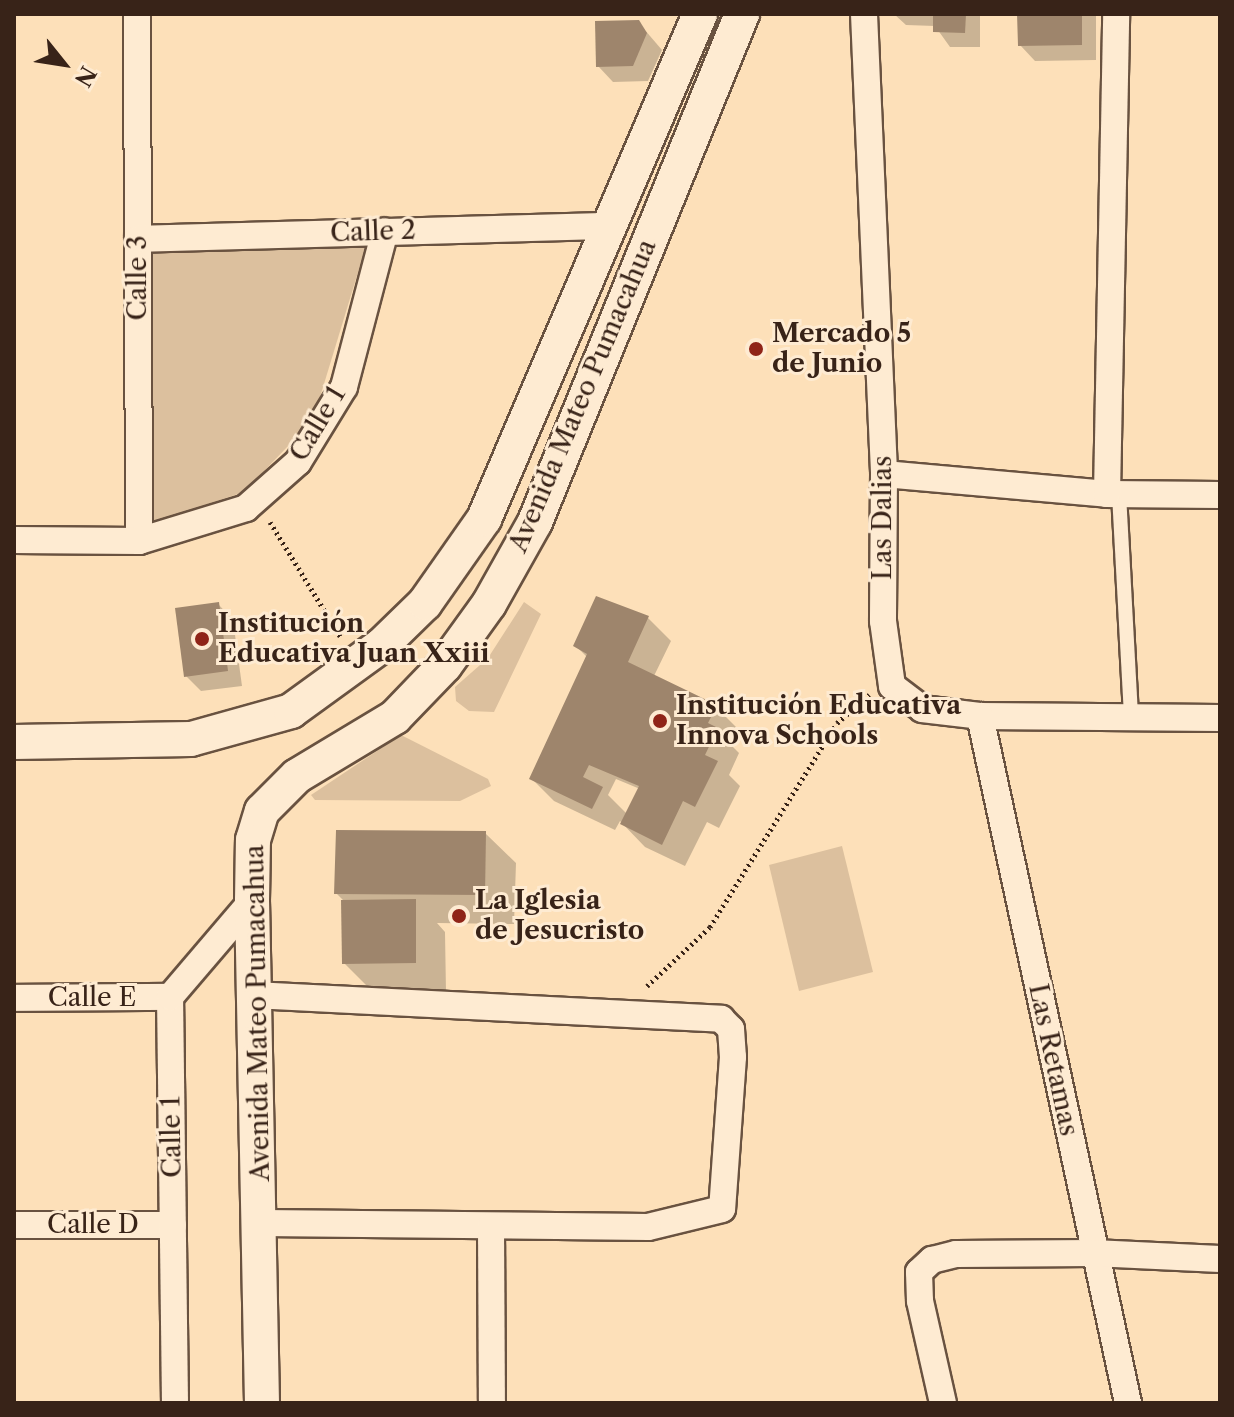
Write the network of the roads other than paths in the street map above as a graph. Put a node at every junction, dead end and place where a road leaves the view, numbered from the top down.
1 (137, 14) edge
2 (700, 14) edge
3 (742, 14) edge
4 (864, 14) edge
5 (1116, 14) edge
6 (608, 226) junction
7 (385, 231) junction
8 (138, 239) junction
9 (884, 474) junction
10 (1113, 494) junction
11 (1220, 495) edge
12 (14, 540) edge
13 (139, 541) junction
14 (980, 716) junction
15 (1220, 718) edge
16 (1131, 719) junction
17 (14, 742) edge
18 (252, 901) junction
19 (253, 995) junction
20 (170, 997) junction
21 (14, 998) edge
22 (262, 1223) junction
23 (14, 1225) edge
24 (173, 1225) junction
25 (491, 1226) junction
26 (1093, 1253) junction
27 (1220, 1259) edge
28 (175, 1403) edge
29 (262, 1403) edge
30 (492, 1403) edge
31 (943, 1403) edge
32 (1128, 1403) edge

1 - 8 street, Calle 3
2 - 6 street, Avenida Mateo Pumacahua
3 - 18 street, Avenida Mateo Pumacahua
4 - 9 street, Las Dalias
5 - 10 street
6 - 7 street, Calle 2
6 - 17 street, Avenida Mateo Pumacahua
7 - 8 street, Calle 2
7 - 13 street, Calle 1
8 - 13 street, Calle 3
9 - 10 street
9 - 14 street, Las Dalias
10 - 11 street
10 - 16 lane
12 - 13 street, Calle 1
14 - 16 street
14 - 26 street, Las Retamas
15 - 16 street
18 - 19 street, Avenida Mateo Pumacahua
18 - 20 street
19 - 22 street, Avenida Mateo Pumacahua
19 - 25 street
20 - 21 street, Calle E
20 - 24 street, Calle 1
22 - 25 street
22 - 29 street, Avenida Mateo Pumacahua
23 - 24 street, Calle D
24 - 28 street, Calle 1
25 - 30 street
26 - 27 street
26 - 31 street
26 - 32 street, Las Retamas

